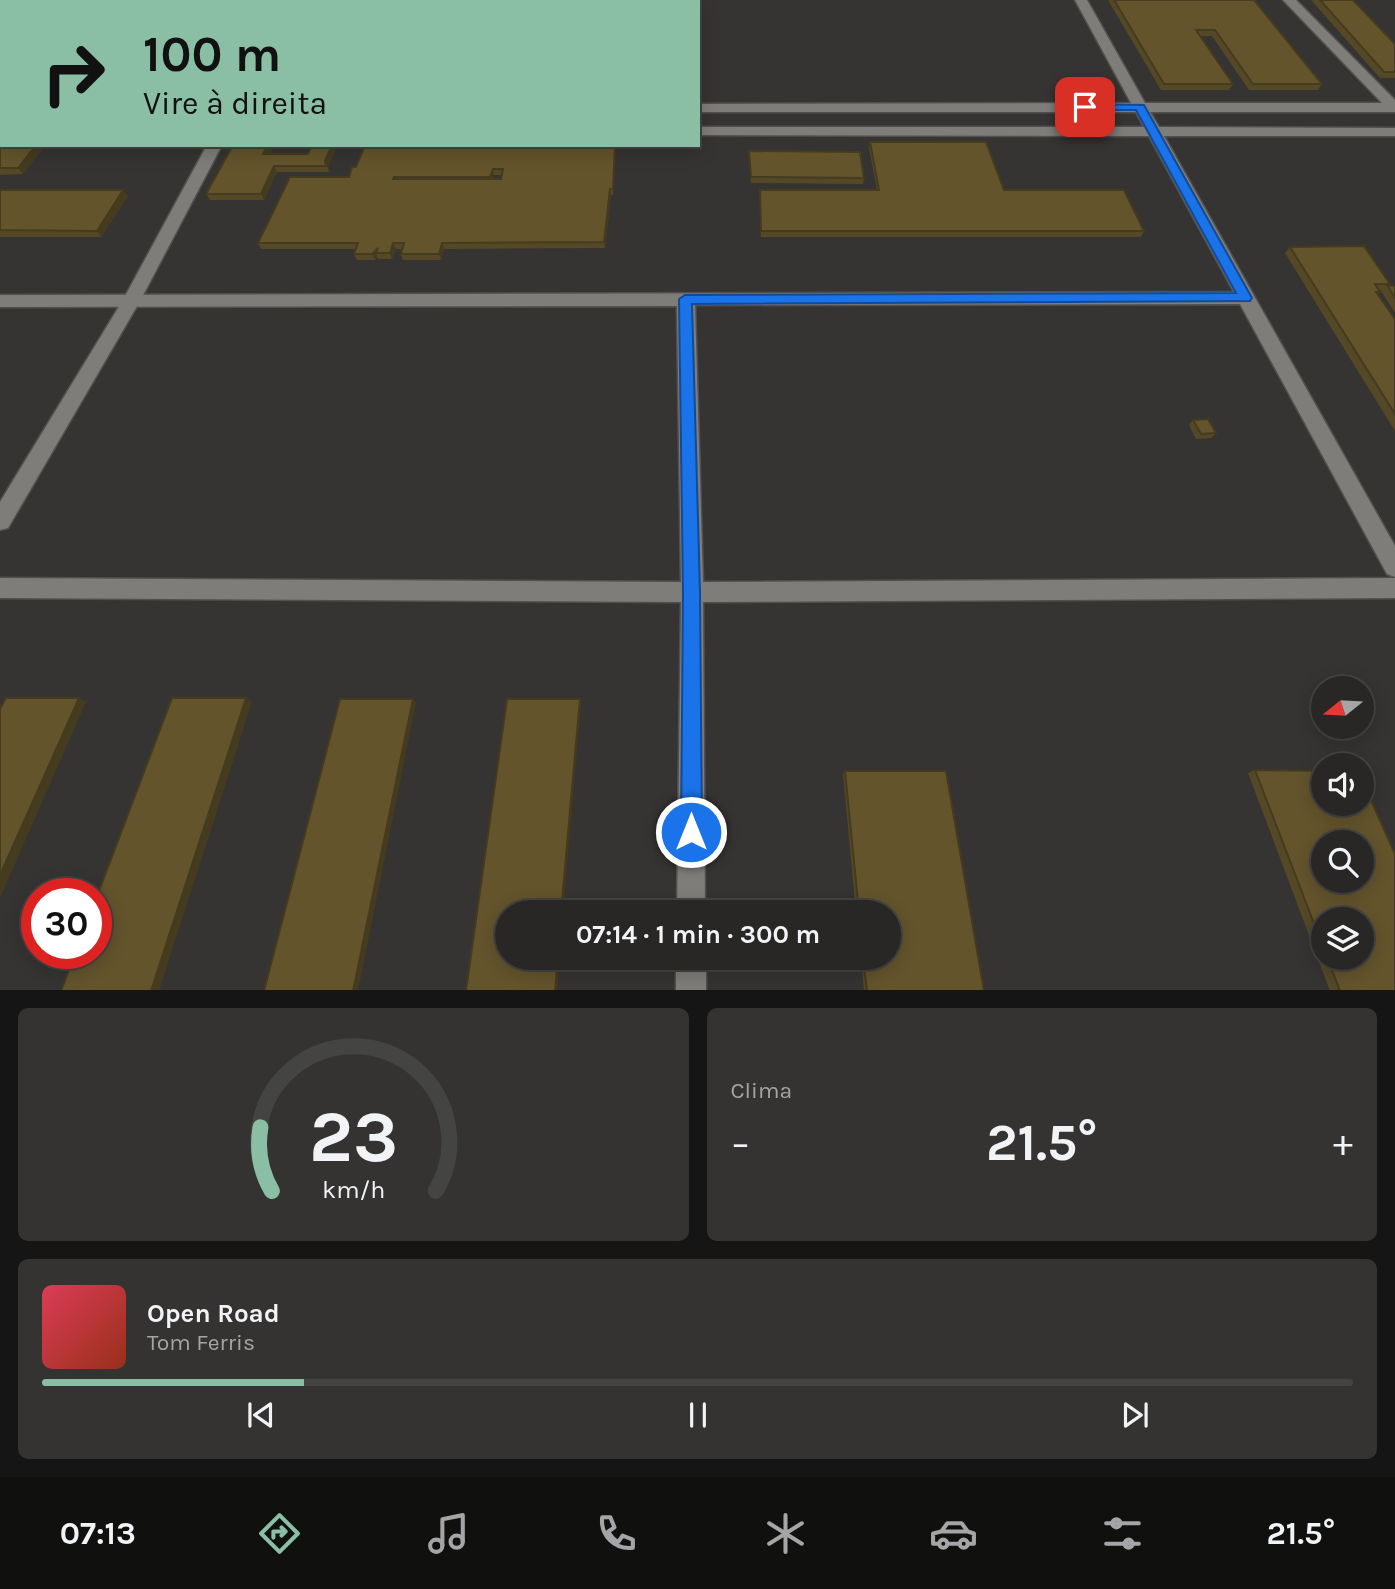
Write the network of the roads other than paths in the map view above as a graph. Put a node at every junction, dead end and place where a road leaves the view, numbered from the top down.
1 (1081, 0) edge
2 (1289, 0) edge
3 (1140, 107) junction
4 (700, 108) edge
5 (1394, 108) edge
6 (700, 131) edge
7 (1154, 131) junction
8 (1395, 132) edge
9 (214, 147) edge
10 (1245, 298) junction
11 (685, 299) junction
12 (0, 301) edge
13 (131, 301) junction
14 (0, 521) edge
15 (1395, 567) edge
16 (0, 588) edge
17 (1395, 588) edge
18 (692, 592) junction
19 (691, 900) edge
20 (691, 970) edge
21 (691, 990) edge

1 - 3 street
2 - 5 street
3 - 4 street
3 - 5 street
3 - 7 street
6 - 7 street
7 - 8 street
7 - 10 street
9 - 13 street
10 - 11 street
10 - 15 street
11 - 13 street
11 - 18 street
12 - 13 street
13 - 14 street
16 - 18 street
17 - 18 street
18 - 19 street
20 - 21 street

